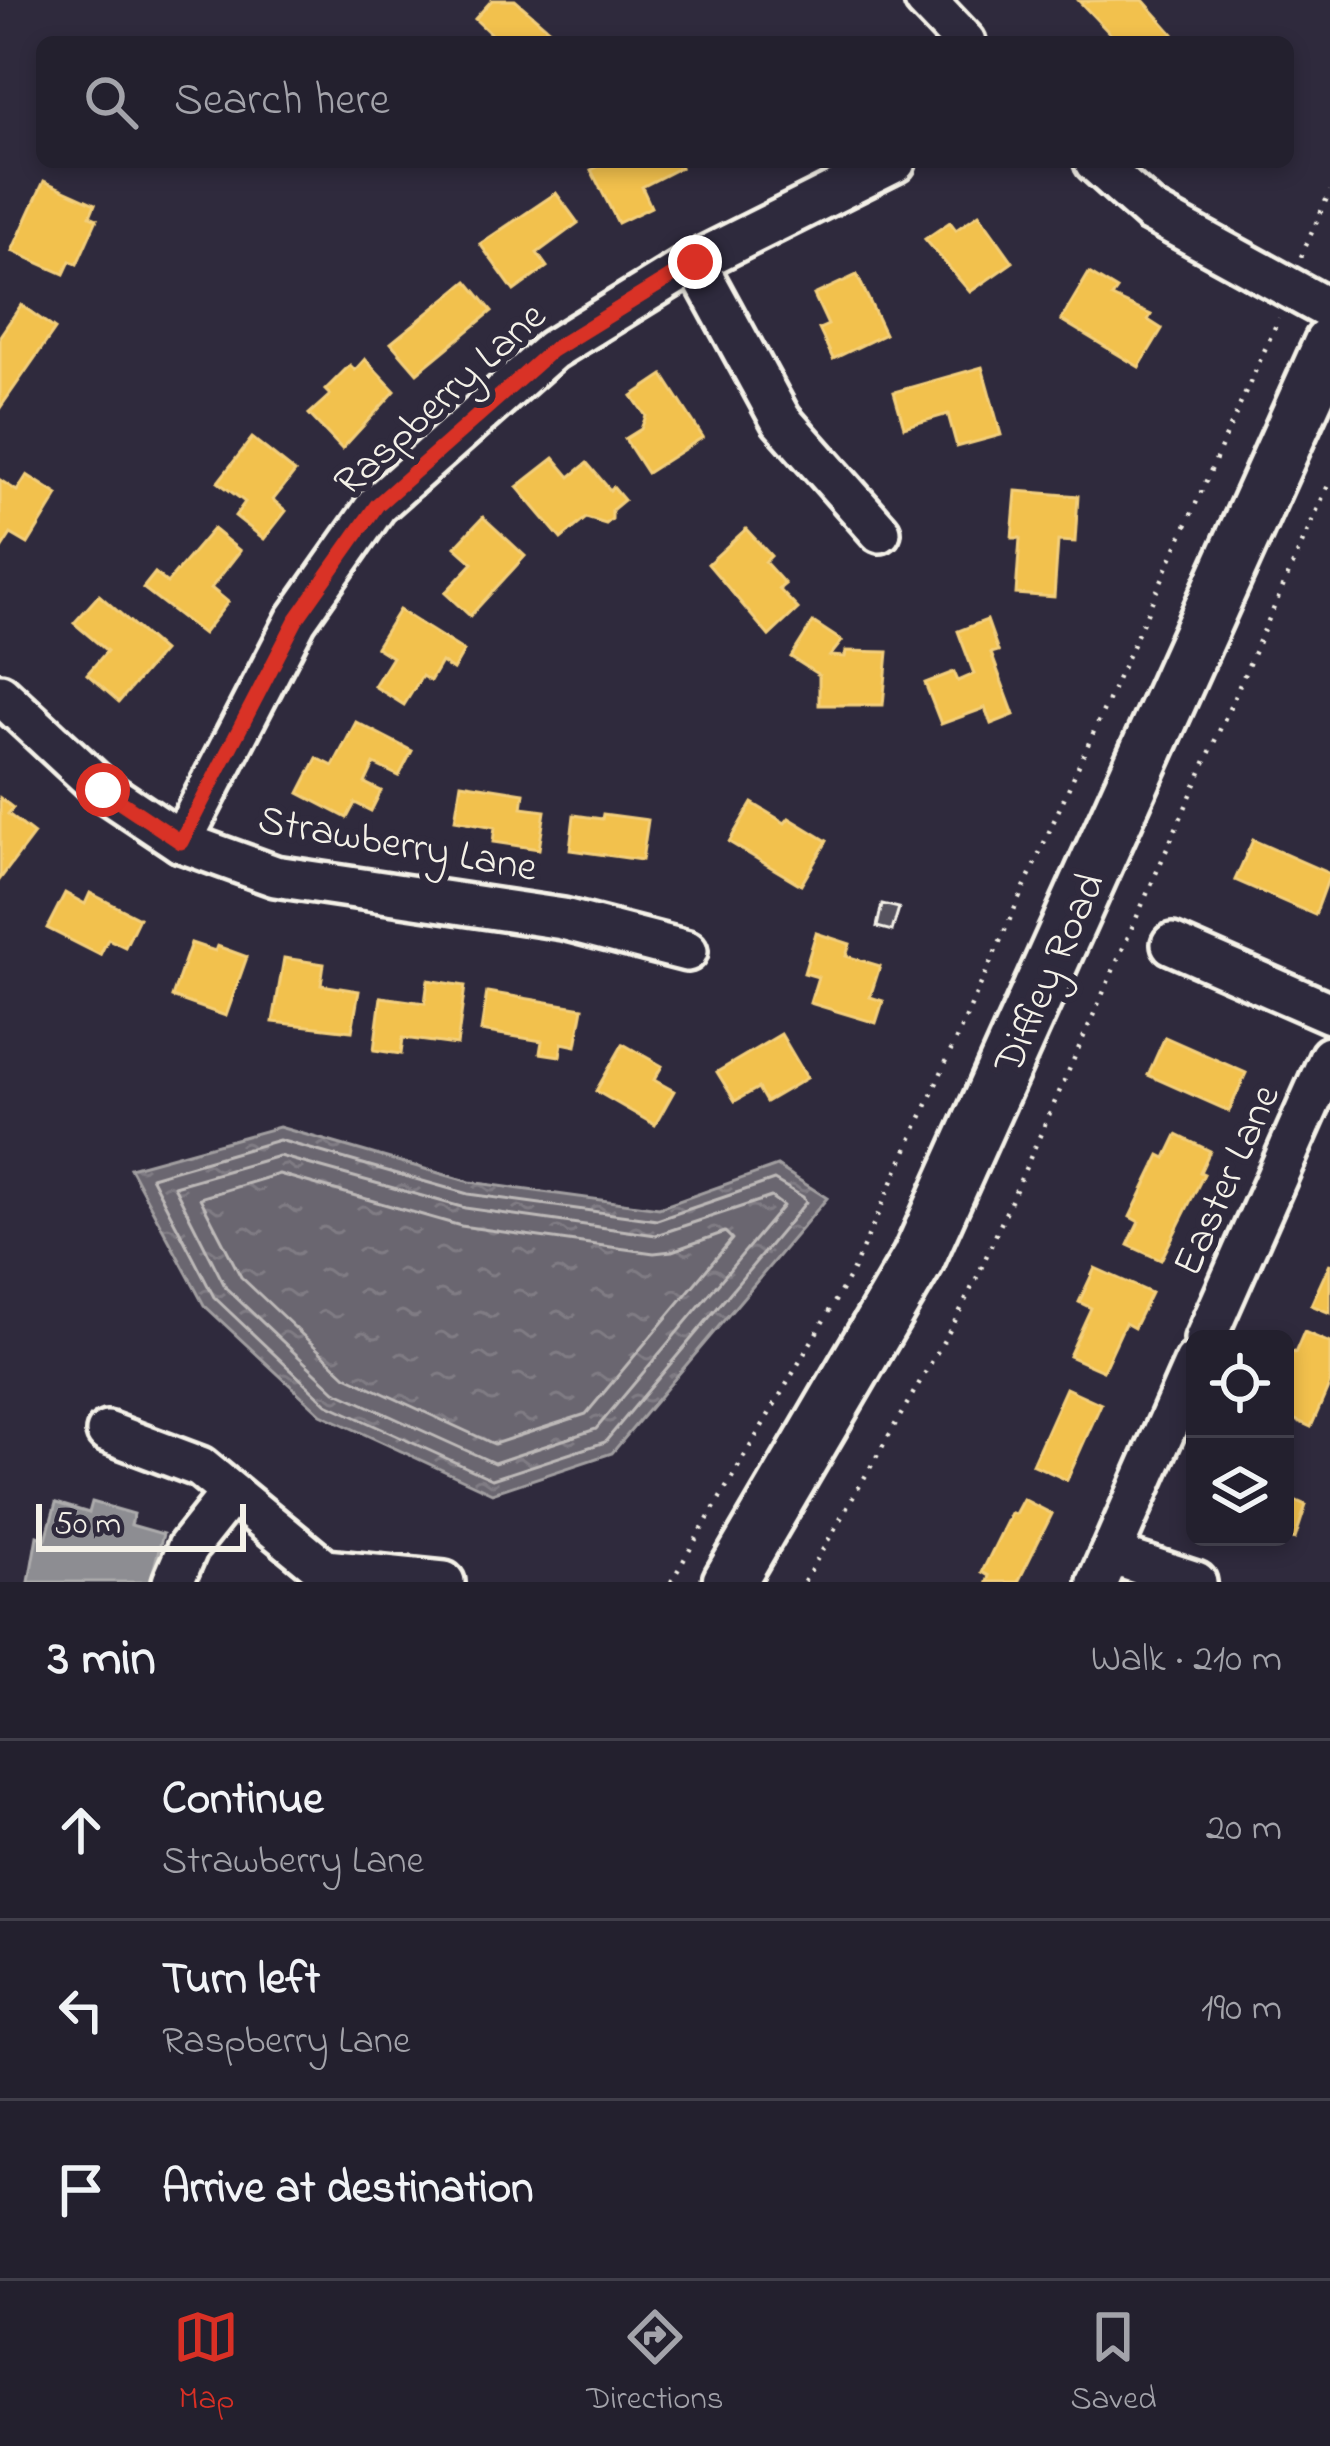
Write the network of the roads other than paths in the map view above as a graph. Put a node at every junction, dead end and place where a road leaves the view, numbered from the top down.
1 (925, 0) edge
2 (959, 36) edge
3 (883, 168) edge
4 (1102, 168) edge
5 (695, 262) junction
6 (1330, 310) edge
7 (1330, 344) edge
8 (880, 532) dead end
9 (0, 694) edge
10 (181, 842) junction
11 (1172, 944) dead end
12 (687, 952) dead end
13 (1330, 1013) edge
14 (1330, 1057) edge
15 (1209, 1330) edge
16 (1186, 1382) edge
17 (107, 1432) dead end
18 (231, 1493) junction
19 (1104, 1568) edge
20 (172, 1582) edge
21 (444, 1582) edge
22 (729, 1582) edge
23 (1196, 1582) edge

1 - 2 street
3 - 5 street, Raspberry Lane
4 - 6 street
5 - 8 street
5 - 10 street, Raspberry Lane
7 - 22 main road, Diffley Road
9 - 10 street, Strawberry Lane
10 - 12 street, Strawberry Lane
11 - 13 street
14 - 15 street, Easter Lane
16 - 19 street
17 - 18 street
18 - 20 street
18 - 21 street
19 - 23 street

